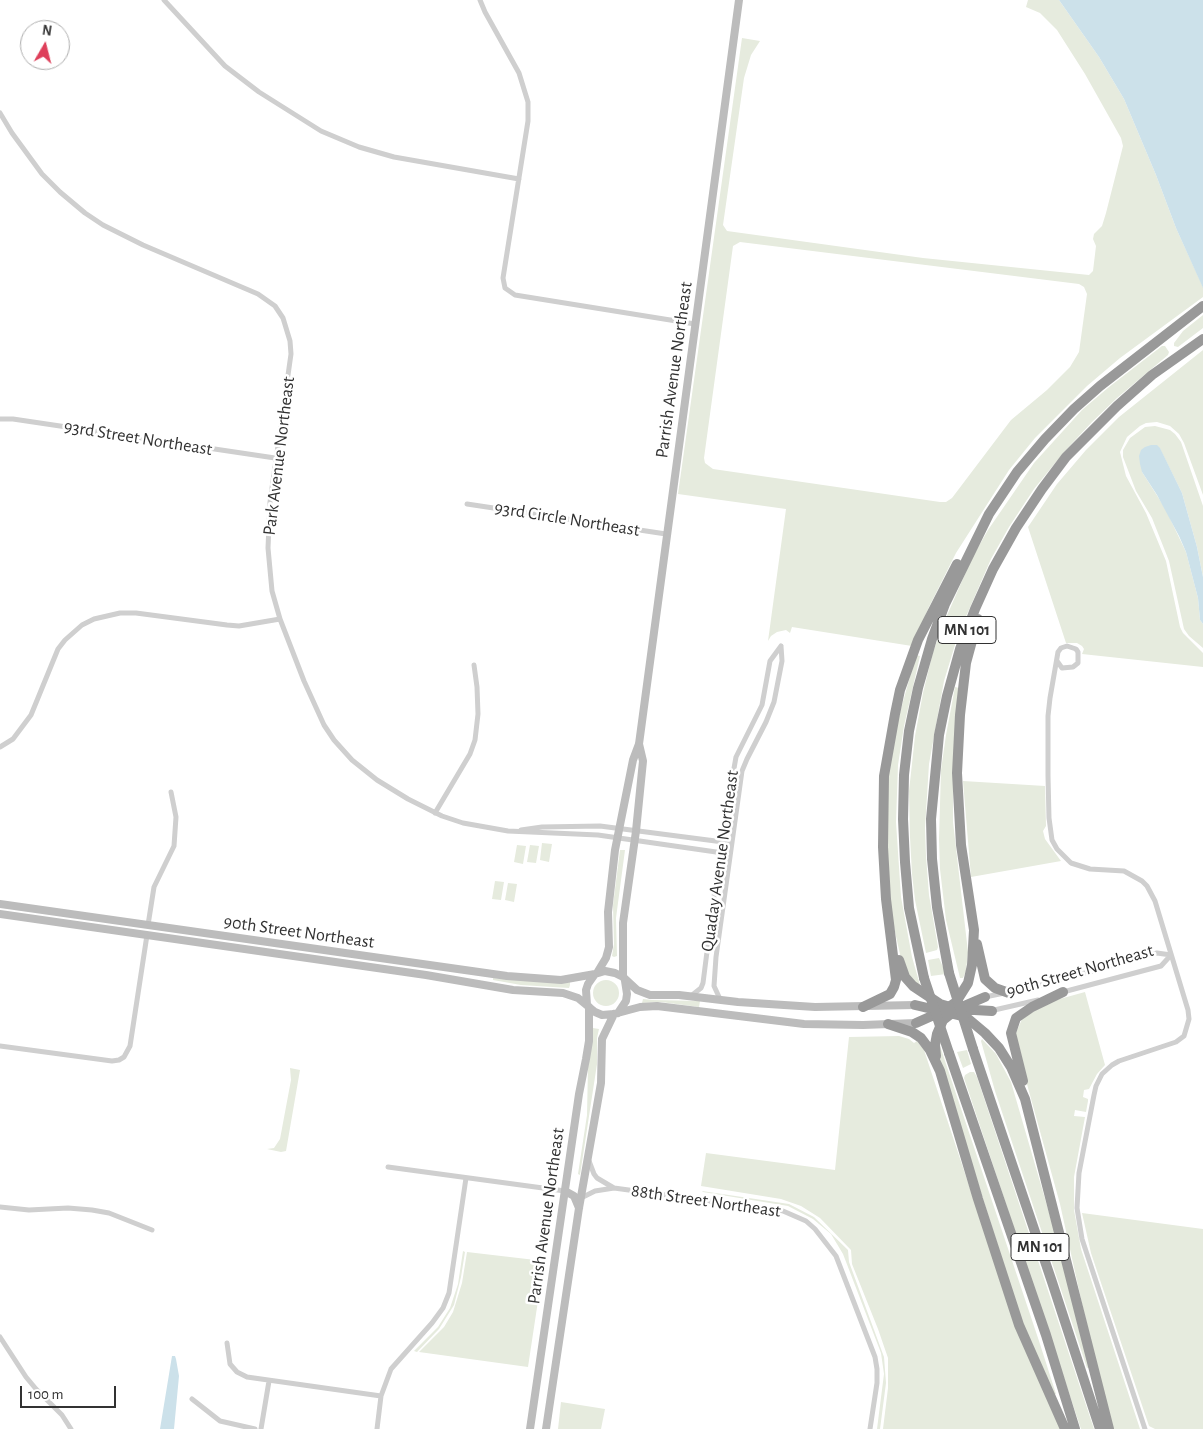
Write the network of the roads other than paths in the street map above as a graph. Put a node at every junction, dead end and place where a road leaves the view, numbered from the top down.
1 (164, 0) edge
2 (480, 0) edge
3 (739, 0) edge
4 (0, 113) edge
5 (519, 179) junction
6 (1203, 306) edge
7 (695, 324) junction
8 (1202, 340) edge
9 (0, 419) edge
10 (275, 458) junction
11 (467, 504) dead end
12 (1016, 528) junction
13 (982, 532) junction
14 (666, 534) junction
15 (280, 618) junction
16 (1057, 661) junction
17 (474, 665) dead end
18 (639, 744) junction
19 (0, 747) edge
20 (171, 792) dead end
21 (435, 812) junction
22 (621, 828) junction
23 (508, 831) junction
24 (636, 831) junction
25 (618, 838) junction
26 (634, 840) junction
27 (721, 842) junction
28 (731, 843) junction
29 (720, 852) junction
30 (730, 854) junction
31 (0, 904) edge
32 (0, 914) edge
33 (148, 925) junction
34 (974, 930) junction
35 (147, 935) junction
36 (892, 935) junction
37 (1171, 955) junction
38 (596, 973) junction
39 (624, 978) junction
40 (1063, 992) junction
41 (1009, 993) junction
42 (691, 996) junction
43 (984, 997) joint
44 (720, 999) junction
45 (914, 1005) joint
46 (588, 1006) junction
47 (863, 1007) junction
48 (949, 1009) junction
49 (992, 1011) junction
50 (616, 1014) junction
51 (966, 1017) junction
52 (916, 1023) joint
53 (888, 1024) junction
54 (0, 1046) edge
55 (940, 1071) junction
56 (1025, 1099) junction
57 (588, 1158) junction
58 (388, 1167) dead end
59 (466, 1178) junction
60 (614, 1188) junction
61 (565, 1191) junction
62 (581, 1198) junction
63 (0, 1207) edge
64 (579, 1208) junction
65 (152, 1230) dead end
66 (0, 1337) edge
67 (227, 1343) dead end
68 (269, 1381) junction
69 (381, 1396) junction
70 (192, 1399) dead end
71 (71, 1429) edge
72 (255, 1429) edge
73 (261, 1429) edge
74 (378, 1429) edge
75 (530, 1429) edge
76 (546, 1429) edge
77 (870, 1429) edge
78 (1065, 1429) edge
79 (1076, 1429) edge
80 (1100, 1429) edge
81 (1109, 1429) edge
82 (1146, 1429) edge

1 - 5 street
2 - 5 street
3 - 7 main road, Parrish Avenue Northeast
4 - 10 street, Park Avenue Northeast
5 - 7 street
6 - 13 highway, MN 101
7 - 14 main road, Parrish Avenue Northeast
8 - 12 highway, MN 101
9 - 10 street, 93rd Street Northeast
10 - 15 street, Park Avenue Northeast
11 - 14 street, 93rd Circle Northeast
12 - 34 highway
12 - 80 highway, MN 101, bridge
13 - 36 highway
13 - 79 highway, MN 101, bridge
14 - 18 main road, Parrish Avenue Northeast
15 - 19 street
15 - 21 street, Park Avenue Northeast
16 - 16 street
16 - 37 street
17 - 21 street
18 - 22 main road, Parrish Avenue Northeast
18 - 24 main road, Parrish Avenue Northeast
20 - 33 street
21 - 23 street, Park Avenue Northeast
22 - 23 street, Park Avenue Northeast
22 - 24 street, Park Avenue Northeast
22 - 25 main road, Parrish Avenue Northeast
23 - 25 street, Park Avenue Northeast
24 - 26 main road, Parrish Avenue Northeast
24 - 27 street, Park Avenue Northeast
25 - 26 street, Park Avenue Northeast
25 - 38 main road, Parrish Avenue Northeast
26 - 29 street, Park Avenue Northeast
26 - 39 main road, Parrish Avenue Northeast
27 - 28 street, Park Avenue Northeast
27 - 28 street, Quaday Avenue Northeast
27 - 29 street, Quaday Avenue Northeast
28 - 30 street, Quaday Avenue Northeast
29 - 30 street, Park Avenue Northeast
29 - 42 street, Quaday Avenue Northeast
30 - 44 street, Quaday Avenue Northeast
31 - 33 main road, 90th Street Northeast
32 - 35 main road, 90th Street Northeast
33 - 38 main road, 90th Street Northeast
34 - 41 highway
34 - 48 highway
35 - 46 main road, 90th Street Northeast
35 - 54 street
36 - 47 highway
36 - 48 highway
37 - 40 street, 90th Street Northeast
37 - 41 street, 90th Street Northeast
37 - 82 street
38 - 39 main road
38 - 46 main road
39 - 42 main road
39 - 50 main road
40 - 49 street, 90th Street Northeast
40 - 56 highway
41 - 43 street, 90th Street Northeast
42 - 44 main road
43 - 48 highway
44 - 47 main road
45 - 47 main road
45 - 48 highway
46 - 50 main road
46 - 61 main road, Parrish Avenue Northeast
48 - 49 highway
48 - 51 highway
48 - 52 highway
48 - 55 highway
49 - 51 street, 90th Street Northeast
50 - 53 main road
50 - 57 main road, Parrish Avenue Northeast
51 - 56 highway
52 - 53 main road
53 - 55 highway
55 - 78 highway
56 - 81 highway
57 - 60 street, 88th Street Northeast
57 - 62 main road, Parrish Avenue Northeast
58 - 59 street
59 - 61 street
59 - 69 street
60 - 62 street, 88th Street Northeast
60 - 77 street, 88th Street Northeast
61 - 64 main road
61 - 75 main road, Parrish Avenue Northeast
62 - 64 main road, Parrish Avenue Northeast
63 - 65 street
64 - 76 main road, Parrish Avenue Northeast
66 - 71 street
67 - 68 street
68 - 69 street
68 - 73 street
69 - 74 street
70 - 72 street

